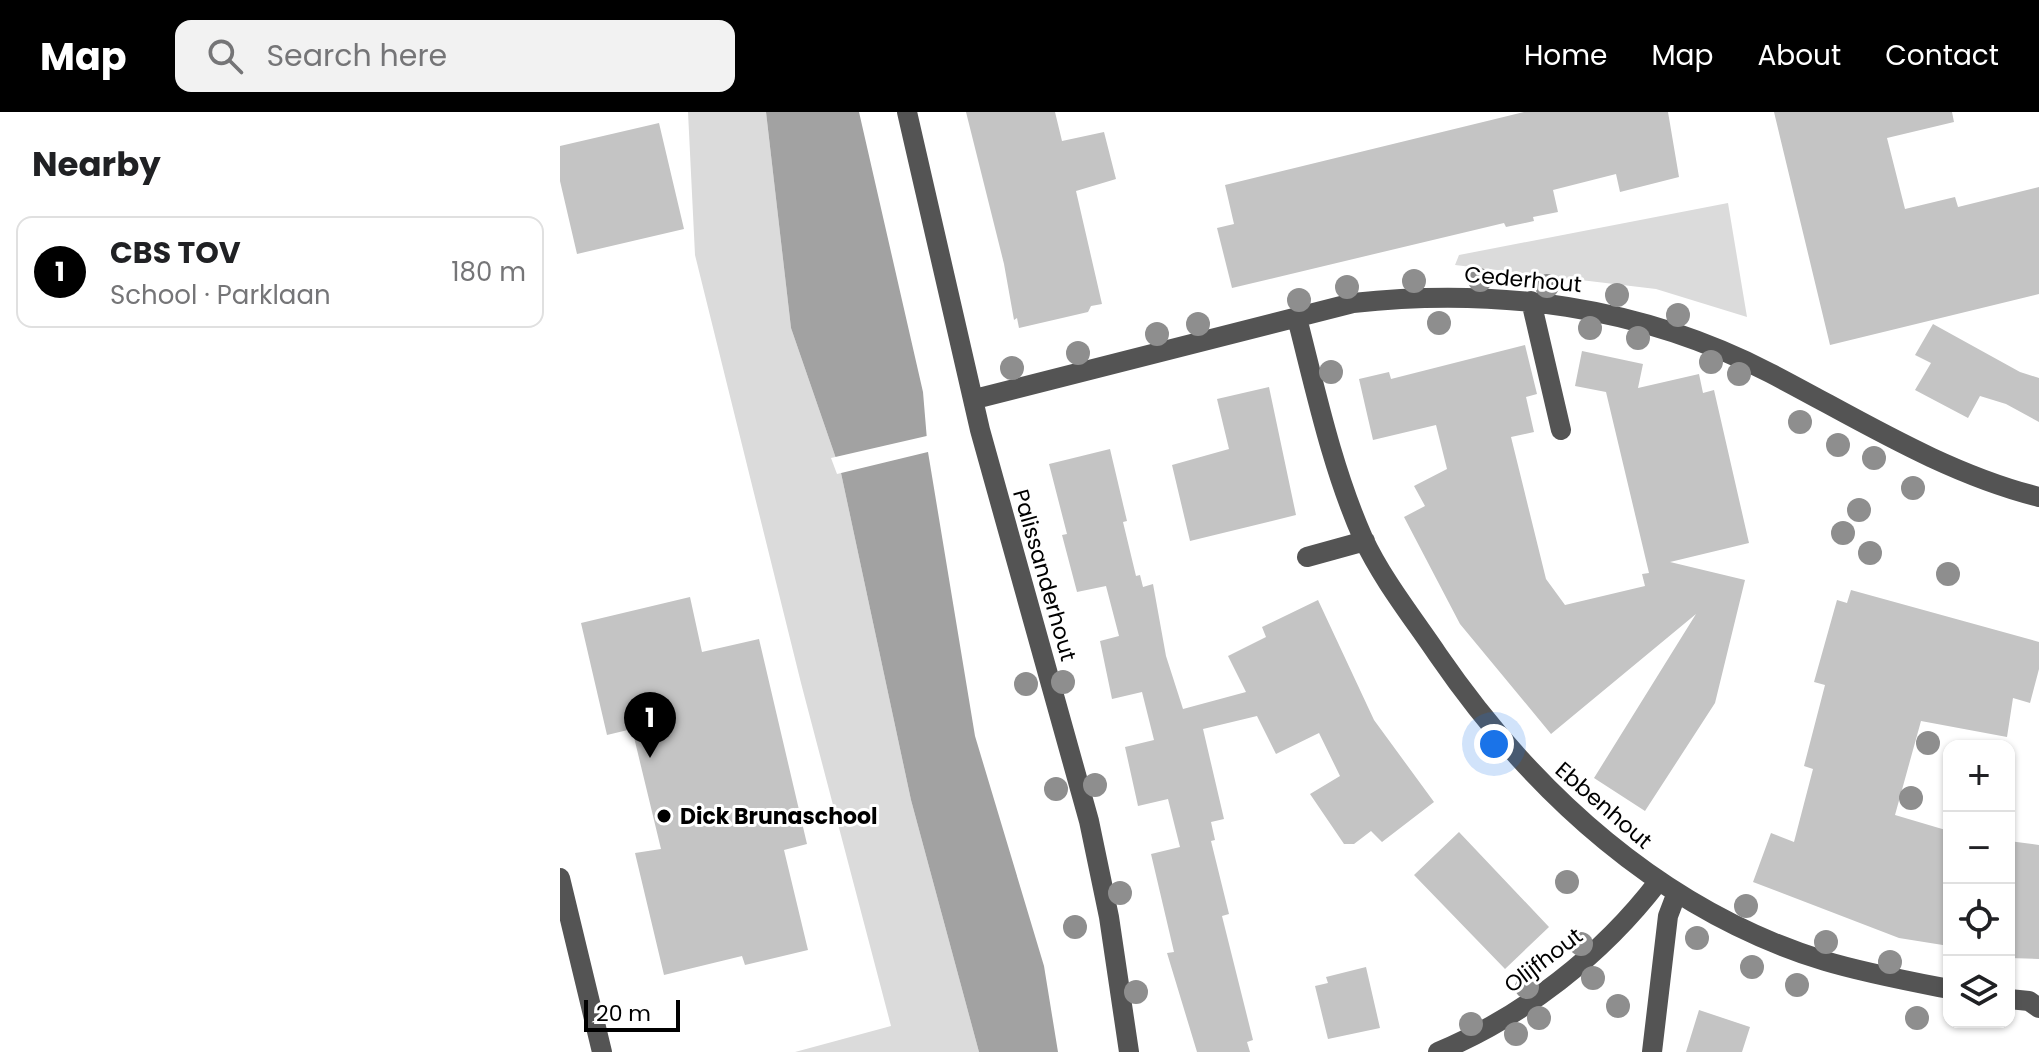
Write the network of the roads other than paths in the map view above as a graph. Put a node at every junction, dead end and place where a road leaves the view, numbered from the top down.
1 (907, 112) edge
2 (1531, 301) junction
3 (1297, 318) junction
4 (975, 399) junction
5 (1561, 430) dead end
6 (2039, 497) edge
7 (1365, 541) junction
8 (1307, 557) dead end
9 (560, 878) edge
10 (1658, 882) junction
11 (1676, 895) junction
12 (1943, 988) edge
13 (2015, 1000) edge
14 (2039, 1008) edge
15 (602, 1052) edge
16 (1129, 1052) edge
17 (1438, 1052) edge
18 (1652, 1052) edge

1 - 4 street, Palissanderhout
2 - 3 street, Cederhout
2 - 5 street
2 - 6 street, Cederhout
3 - 4 street, Cederhout
3 - 7 street, Ebbenhout
4 - 16 street, Palissanderhout
7 - 8 street
7 - 10 street, Ebbenhout
9 - 15 street
10 - 11 street, Ebbenhout
10 - 17 street, Olijfhout
11 - 12 street, Ebbenhout
11 - 18 street
13 - 14 street

